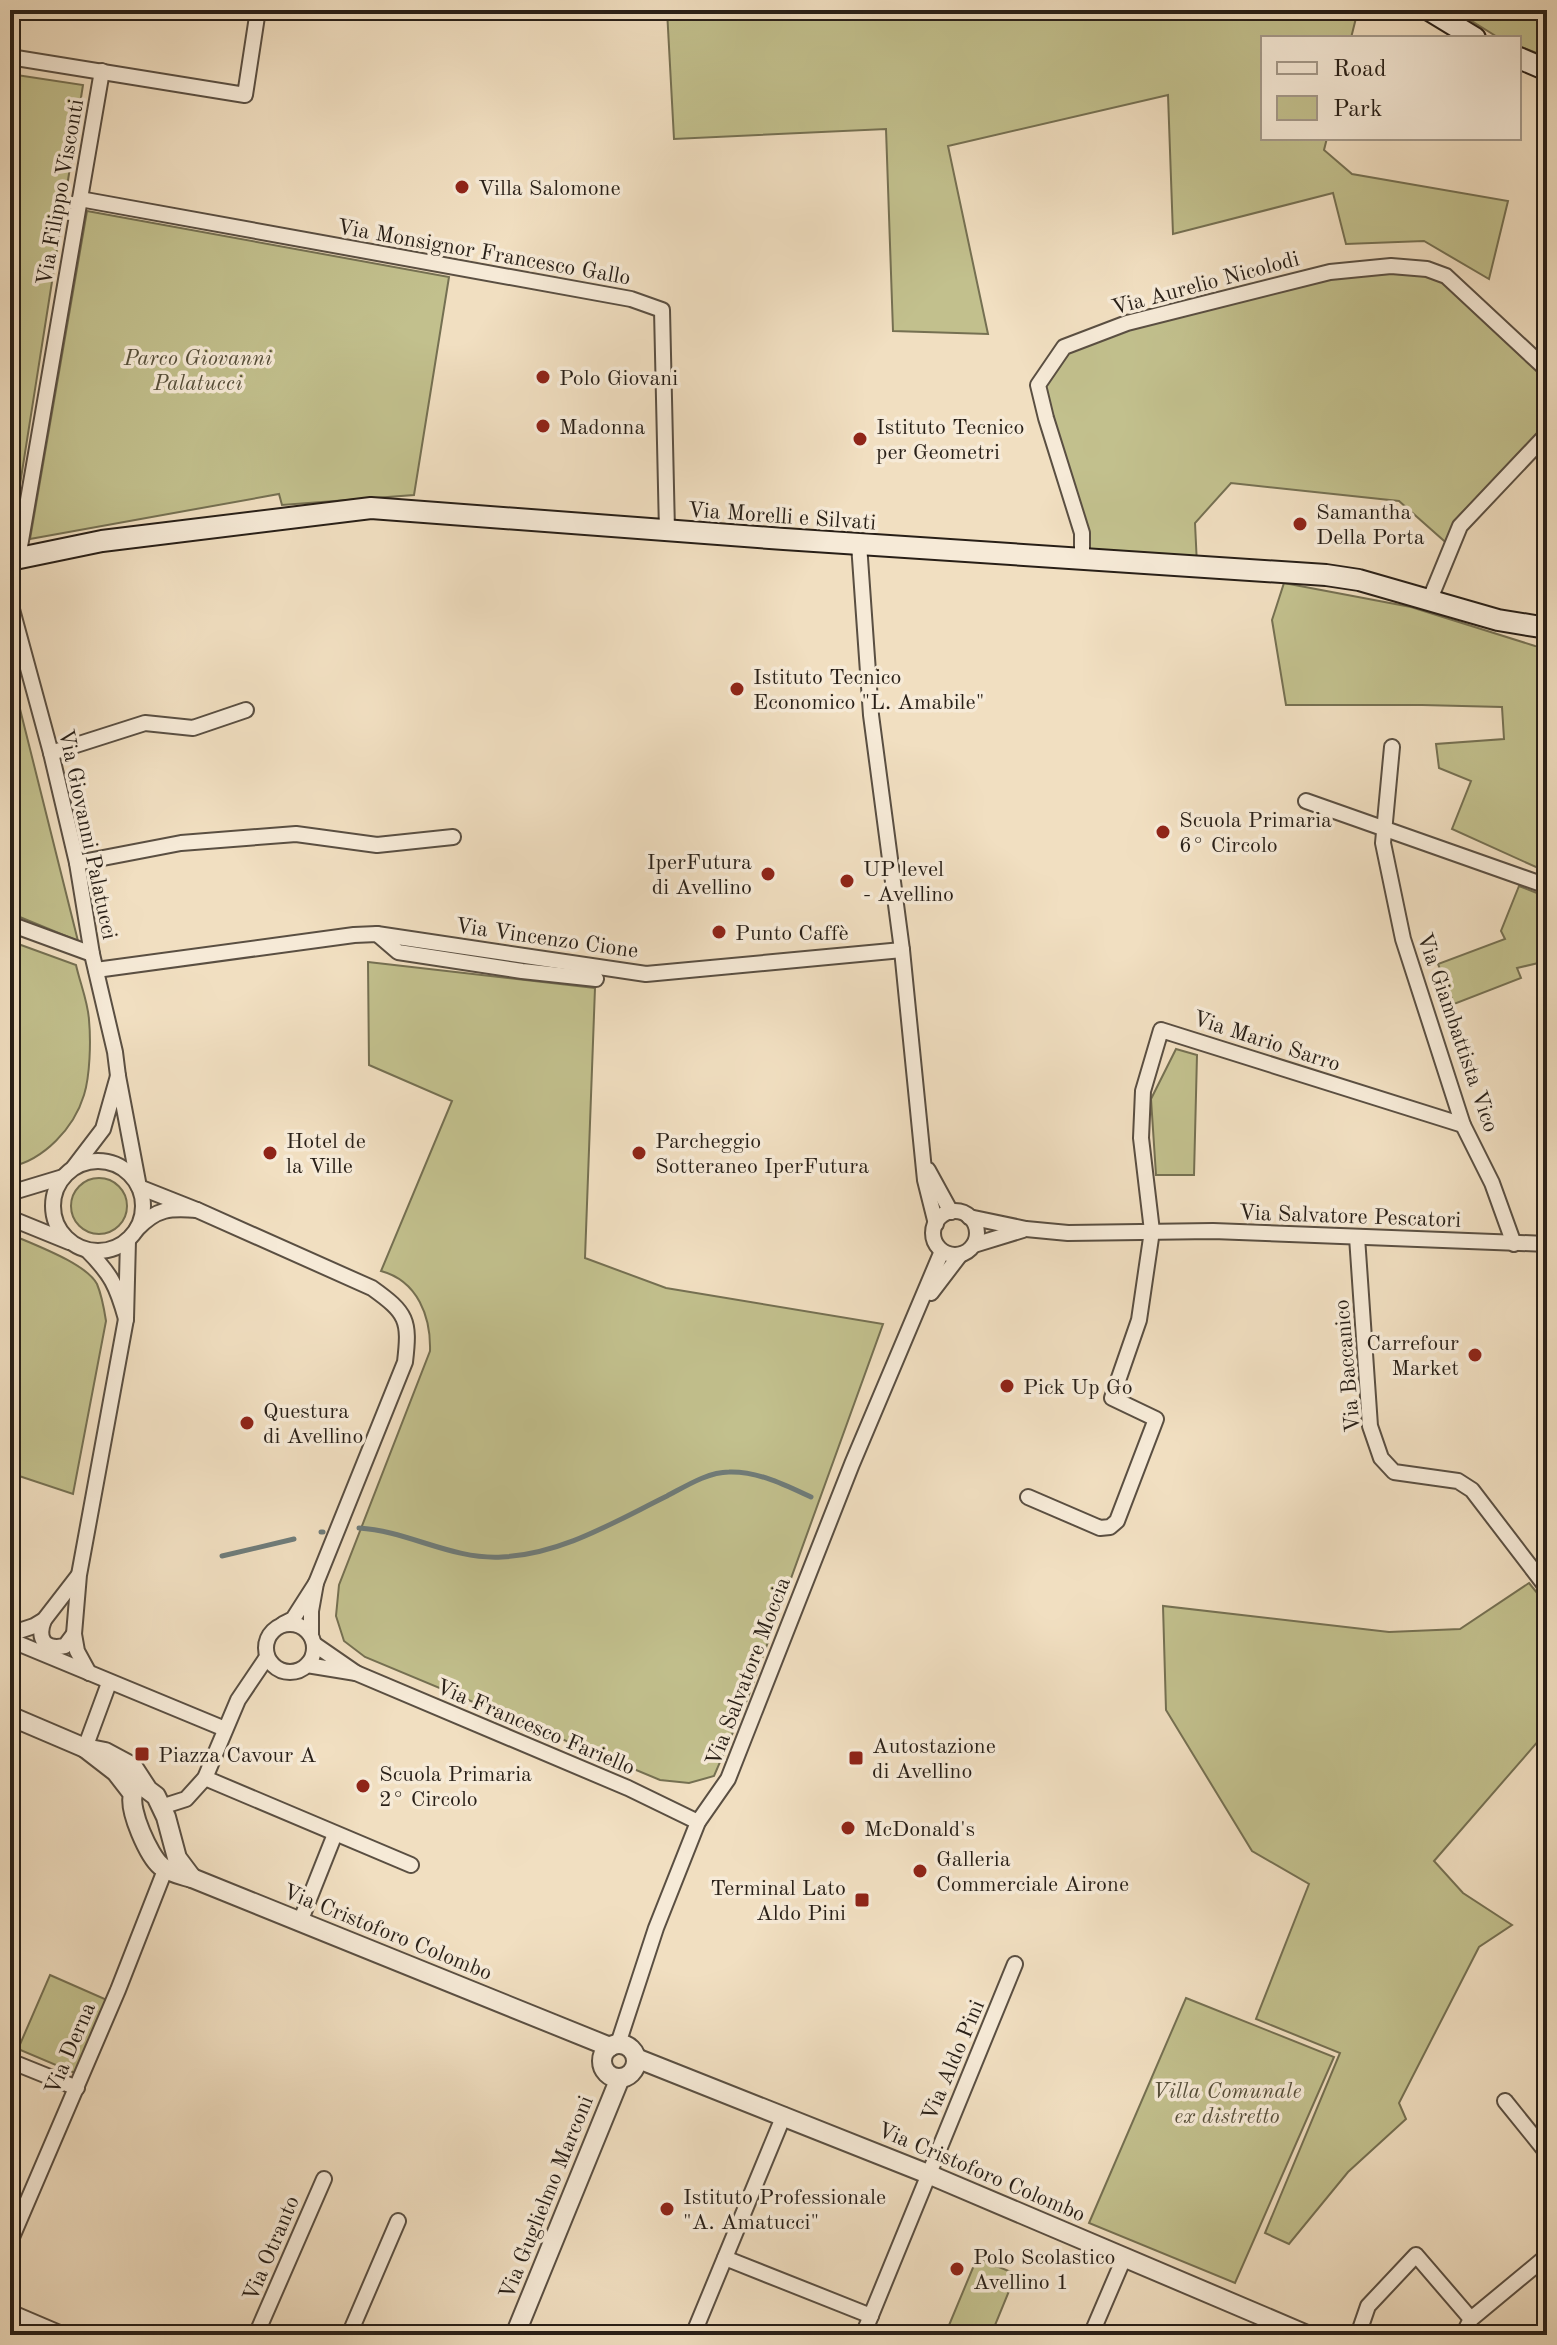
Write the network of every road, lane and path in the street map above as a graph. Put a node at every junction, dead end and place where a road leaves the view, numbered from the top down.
1 (258, 10) edge
2 (1429, 10) edge
3 (1472, 36) edge
4 (10, 57) edge
5 (1521, 59) edge
6 (1547, 70) edge
7 (102, 71) junction
8 (80, 199) junction
9 (1547, 370) edge
10 (1547, 434) edge
11 (667, 531) junction
12 (859, 544) junction
13 (14, 559) edge
14 (1082, 559) junction
15 (1430, 599) junction
16 (10, 602) edge
17 (1547, 628) edge
18 (246, 710) dead end
19 (1392, 747) dead end
20 (51, 753) junction
21 (1306, 801) dead end
22 (1384, 828) junction
23 (453, 837) dead end
24 (77, 863) junction
25 (1547, 886) edge
26 (10, 924) edge
27 (377, 934) junction
28 (902, 950) junction
29 (92, 954) junction
30 (96, 970) junction
31 (596, 979) dead end
32 (118, 1076) junction
33 (1463, 1125) junction
34 (925, 1163) junction
35 (69, 1172) junction
36 (139, 1187) junction
37 (10, 1193) edge
38 (197, 1210) junction
39 (951, 1212) junction
40 (969, 1217) junction
41 (10, 1218) edge
42 (936, 1224) junction
43 (1026, 1229) junction
44 (1152, 1231) junction
45 (133, 1234) junction
46 (1357, 1237) junction
47 (1514, 1244) junction
48 (1547, 1244) edge
49 (974, 1245) junction
50 (80, 1247) junction
51 (942, 1251) junction
52 (960, 1255) junction
53 (916, 1312) junction
54 (126, 1319) junction
55 (1028, 1497) dead end
56 (79, 1575) junction
57 (316, 1583) junction
58 (1547, 1588) edge
59 (44, 1620) junction
60 (283, 1624) junction
61 (74, 1634) junction
62 (10, 1637) edge
63 (313, 1640) junction
64 (267, 1657) junction
65 (307, 1665) junction
66 (89, 1673) junction
67 (356, 1673) junction
68 (109, 1683) junction
69 (10, 1716) edge
70 (225, 1729) junction
71 (85, 1748) junction
72 (205, 1778) junction
73 (141, 1792) junction
74 (164, 1816) junction
75 (698, 1822) junction
76 (143, 1834) junction
77 (335, 1834) junction
78 (411, 1865) dead end
79 (165, 1870) junction
80 (192, 1878) junction
81 (300, 1922) junction
82 (1015, 1964) dead end
83 (614, 2046) junction
84 (636, 2058) junction
85 (10, 2061) edge
86 (620, 2078) junction
87 (77, 2088) junction
88 (1505, 2101) dead end
89 (784, 2115) junction
90 (1547, 2153) edge
91 (928, 2174) junction
92 (324, 2179) dead end
93 (398, 2221) dead end
94 (10, 2242) edge
95 (1547, 2256) edge
96 (725, 2258) junction
97 (1124, 2258) junction
98 (10, 2312) edge
99 (871, 2316) junction
100 (1471, 2319) junction
101 (64, 2335) edge
102 (256, 2335) edge
103 (349, 2335) edge
104 (515, 2335) edge
105 (693, 2335) edge
106 (863, 2335) edge
107 (1091, 2335) edge
108 (1307, 2335) edge
109 (1358, 2335) edge
110 (1463, 2335) edge

1 - 7 street, Via Filippo Visconti
2 - 3 main road
4 - 7 street, Via Filippo Visconti
5 - 6 main road
7 - 8 street, Via Filippo Visconti
8 - 11 street, Via Monsignor Francesco Gallo
8 - 13 street, Via Filippo Visconti
9 - 14 street, Via Aurelio Nicolodi
10 - 15 street
11 - 12 main road, Via Morelli e Silvati
11 - 13 main road, Via Morelli e Silvati
12 - 14 main road, Via Morelli e Silvati
12 - 28 street
14 - 15 main road, Via Morelli e Silvati
15 - 17 main road, Via Morelli e Silvati
16 - 20 street, Via Giovanni Palatucci
18 - 20 street
19 - 22 street, Via Giambattista Vico
20 - 24 street, Via Giovanni Palatucci
21 - 22 street
22 - 25 street
22 - 33 street, Via Giambattista Vico
23 - 24 street
24 - 29 street, Via Giovanni Palatucci
26 - 29 street
27 - 28 street, Via Vincenzo Cione
27 - 30 street, Via Vincenzo Cione
27 - 31 street, Via Vincenzo Cione
28 - 34 street
29 - 30 street, Via Giovanni Palatucci
30 - 32 street, Via Giovanni Palatucci
32 - 35 street, Via Giovanni Palatucci
32 - 36 street, Via Giovanni Palatucci
33 - 44 street, Via Mario Sarro
33 - 47 street, Via Giambattista Vico
34 - 39 street
34 - 42 street
35 - 36 street
35 - 37 street
35 - 50 street
36 - 38 street
36 - 45 street
38 - 45 street
38 - 57 street
39 - 40 street
39 - 42 street
40 - 43 street, Via Salvatore Pescatori
40 - 49 street
41 - 50 street
42 - 51 street
43 - 44 street, Via Salvatore Pescatori
43 - 49 street, Via Salvatore Pescatori
44 - 46 street, Via Salvatore Pescatori
44 - 55 street
45 - 50 street
45 - 54 street
46 - 47 street, Via Salvatore Pescatori
46 - 58 street, Via Baccanico
47 - 48 street, Via Salvatore Pescatori
49 - 52 street
50 - 54 street
51 - 52 street
51 - 53 street, Via Salvatore Moccia
52 - 53 street, Via Salvatore Moccia
53 - 75 street, Via Salvatore Moccia
54 - 56 street
56 - 59 street
56 - 61 street
57 - 60 street
57 - 63 street
59 - 61 street
59 - 62 street
60 - 63 street
60 - 64 street
61 - 66 street
62 - 66 street
63 - 65 street
63 - 67 street, Via Francesco Fariello
64 - 65 street
64 - 70 street
65 - 67 street, Via Francesco Fariello
66 - 68 street
67 - 75 street, Via Francesco Fariello
68 - 70 street
68 - 71 street
69 - 71 street
70 - 72 street
71 - 73 street
72 - 74 street
72 - 77 street
73 - 74 street
73 - 76 street
74 - 76 street
74 - 80 street
75 - 83 street, Via Salvatore Moccia
76 - 79 street
77 - 78 street
77 - 81 street
79 - 80 street, Via Cristoforo Colombo
79 - 87 street, Via Derna
80 - 81 street, Via Cristoforo Colombo
81 - 83 street, Via Cristoforo Colombo
82 - 91 street, Via Aldo Pini
83 - 84 street
83 - 86 street
84 - 86 street
84 - 89 street, Via Cristoforo Colombo
85 - 87 street
86 - 104 street, Via Guglielmo Marconi
87 - 94 street, Via Derna
88 - 90 street
89 - 91 street, Via Cristoforo Colombo
89 - 96 street
91 - 97 street, Via Cristoforo Colombo
91 - 99 street, Via Aldo Pini
92 - 102 street, Via Otranto
93 - 103 street
95 - 100 street
96 - 99 street
96 - 105 street
97 - 107 street
97 - 108 street, Via Cristoforo Colombo
98 - 101 street
99 - 106 street, Via Aldo Pini
100 - 109 street
100 - 110 street

